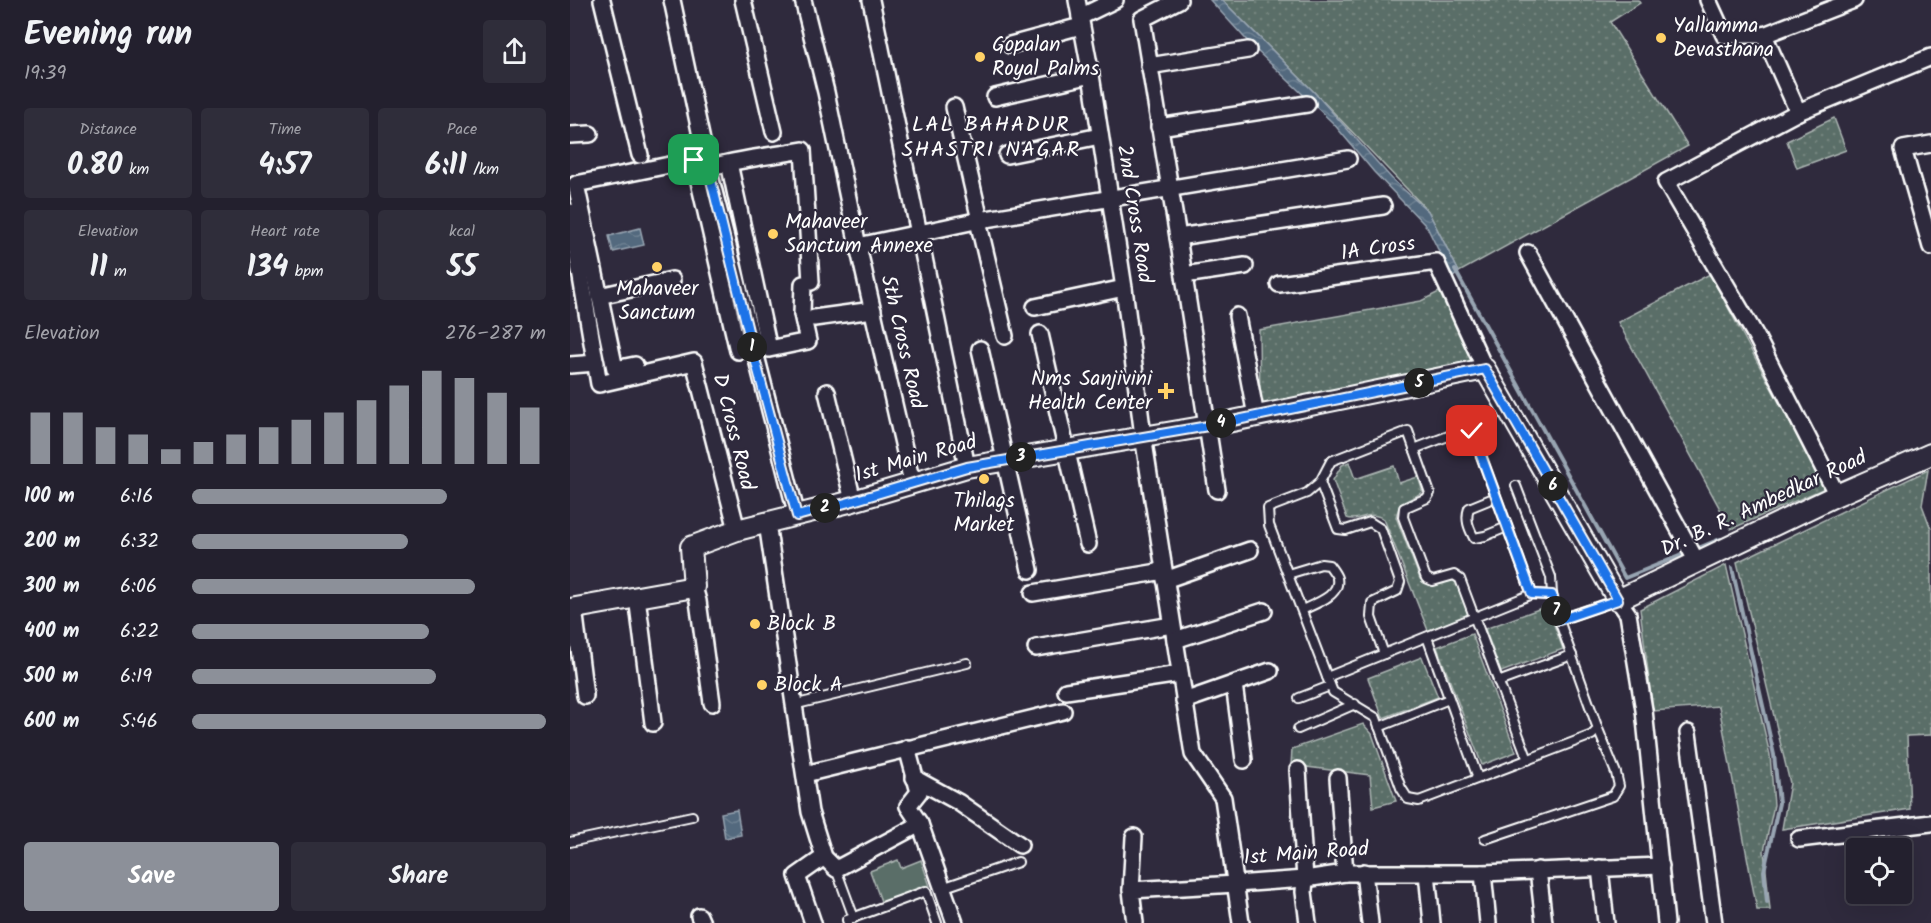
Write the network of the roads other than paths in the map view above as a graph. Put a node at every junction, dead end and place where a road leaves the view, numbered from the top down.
1 (602, 0) edge
2 (672, 0) edge
3 (743, 0) edge
4 (803, 0) edge
5 (871, 0) edge
6 (1077, 0) edge
7 (1115, 0) edge
8 (1179, 0) edge
9 (1708, 0) edge
10 (1854, 0) edge
11 (1080, 22) junction
12 (1764, 34) junction
13 (1010, 45) dead end
14 (1248, 50) dead end
15 (1931, 57) edge
16 (1149, 66) junction
17 (1092, 75) junction
18 (995, 97) dead end
19 (1307, 104) dead end
20 (954, 106) dead end
21 (1797, 112) junction
22 (1159, 127) junction
23 (774, 132) dead end
24 (590, 134) dead end
25 (570, 135) edge
26 (1100, 136) junction
27 (1931, 144) edge
28 (640, 155) dead end
29 (1007, 155) dead end
30 (1348, 159) dead end
31 (729, 163) junction
32 (703, 164) junction
33 (1170, 190) junction
34 (1110, 199) junction
35 (1383, 206) dead end
36 (570, 212) edge
37 (979, 220) junction
38 (919, 234) junction
39 (1178, 237) junction
40 (1930, 243) edge
41 (573, 246) edge
42 (858, 246) junction
43 (1528, 253) dead end
44 (1245, 266) dead end
45 (1184, 275) junction
46 (672, 280) dead end
47 (1279, 284) dead end
48 (1124, 288) junction
49 (585, 294) edge
50 (1035, 307) dead end
51 (873, 310) junction
52 (1237, 316) dead end
53 (814, 318) dead end
54 (1040, 334) dead end
55 (1005, 336) dead end
56 (980, 349) dead end
57 (738, 351) dead end
58 (694, 362) junction
59 (597, 363) junction
60 (570, 365) edge
61 (1485, 369) junction
62 (827, 392) dead end
63 (1256, 416) junction
64 (1208, 426) junction
65 (1143, 436) junction
66 (1067, 449) junction
67 (1414, 449) junction
68 (1931, 454) edge
69 (1006, 459) junction
70 (967, 467) junction
71 (1320, 482) junction
72 (912, 483) junction
73 (1516, 486) dead end
74 (1216, 490) dead end
75 (1837, 495) junction
76 (1496, 496) junction
77 (853, 501) junction
78 (797, 516) junction
79 (767, 523) junction
80 (1507, 527) junction
81 (737, 530) junction
82 (1088, 544) dead end
83 (1250, 550) dead end
84 (1697, 562) junction
85 (1030, 570) dead end
86 (1288, 574) junction
87 (1165, 575) junction
88 (694, 587) junction
89 (1033, 593) dead end
90 (1532, 594) junction
91 (1552, 595) junction
92 (637, 597) junction
93 (1618, 600) junction
94 (572, 609) edge
95 (1302, 610) junction
96 (1264, 611) dead end
97 (1474, 618) junction
98 (1559, 620) junction
99 (1174, 632) junction
100 (1427, 637) junction
101 (1036, 648) dead end
102 (1384, 654) junction
103 (1572, 655) junction
104 (967, 663) dead end
105 (1270, 671) dead end
106 (1180, 674) junction
107 (1327, 677) junction
108 (1498, 682) junction
109 (1234, 684) junction
110 (1330, 686) junction
111 (1066, 691) dead end
112 (585, 696) dead end
113 (1299, 698) dead end
114 (1449, 699) junction
115 (1184, 702) junction
116 (712, 703) dead end
117 (1355, 704) junction
118 (793, 706) junction
119 (1063, 711) dead end
120 (653, 723) dead end
121 (1379, 727) junction
122 (1298, 729) dead end
123 (1599, 729) junction
124 (1688, 733) dead end
125 (907, 748) junction
126 (1244, 760) dead end
127 (1528, 760) junction
128 (1298, 770) dead end
129 (806, 774) junction
130 (914, 778) junction
131 (1338, 778) dead end
132 (1478, 778) junction
133 (692, 816) dead end
134 (1931, 823) edge
135 (920, 824) junction
136 (1134, 837) dead end
137 (1485, 839) dead end
138 (1799, 839) dead end
139 (570, 842) edge
140 (1020, 845) dead end
141 (824, 857) junction
142 (1018, 862) dead end
143 (1660, 866) junction
144 (1600, 868) junction
145 (836, 869) junction
146 (1538, 870) junction
147 (1364, 872) junction
148 (1345, 873) junction
149 (1427, 873) junction
150 (1483, 873) junction
151 (1305, 879) junction
152 (1236, 884) junction
153 (942, 888) junction
154 (1131, 890) junction
155 (851, 920) edge
156 (813, 923) edge
157 (937, 923) edge
158 (955, 923) edge
159 (1135, 923) edge
160 (1240, 923) edge
161 (1308, 923) edge
162 (1370, 923) edge
163 (1432, 923) edge
164 (1488, 923) edge
165 (1544, 923) edge
166 (1606, 923) edge
167 (1666, 923) edge
168 (1714, 923) edge

1 - 28 street
2 - 32 street
3 - 23 street
4 - 42 street, 5th Cross Road
5 - 38 street
6 - 11 street, 2nd Cross Road
7 - 11 street
8 - 16 street
9 - 12 street
10 - 12 street
11 - 13 street
11 - 17 street, 2nd Cross Road
12 - 21 street
14 - 16 street
15 - 21 street
16 - 22 street
17 - 18 street
17 - 26 street, 2nd Cross Road
19 - 22 street
20 - 37 street
21 - 75 street
22 - 33 street
24 - 25 street
26 - 29 street
26 - 34 street, 2nd Cross Road
27 - 40 street
30 - 33 street
31 - 31 street
31 - 32 street
32 - 49 street
32 - 57 street
32 - 78 street
33 - 34 street
33 - 39 street
34 - 37 street
34 - 48 street, 2nd Cross Road
35 - 39 street
36 - 41 street, D Cross Road
37 - 38 street
37 - 55 street
38 - 42 street
38 - 70 street
39 - 45 street
41 - 49 street, D Cross Road
42 - 51 street, 5th Cross Road
43 - 84 street
44 - 45 street
45 - 64 street
46 - 49 street
47 - 61 street, 1A Cross
48 - 50 street
48 - 65 street, 2nd Cross Road
49 - 58 street
49 - 59 street, D Cross Road
51 - 53 street
51 - 72 street, 5th Cross Road
52 - 63 street
54 - 66 street
56 - 69 street
58 - 59 street, D Cross Road
58 - 81 street, D Cross Road
59 - 60 street
61 - 63 street, 1st Main Road
61 - 93 street
62 - 77 street
63 - 64 street, 1st Main Road
64 - 65 street, 1st Main Road
64 - 74 street
65 - 66 street, 1st Main Road
65 - 87 street, 1st Main Road
66 - 69 street, 1st Main Road
66 - 82 street
67 - 71 lane
67 - 76 lane
67 - 97 lane
68 - 75 street, Dr. B. R. Ambedkar Road
69 - 70 street, 1st Main Road
69 - 85 street
70 - 72 street, 1st Main Road
71 - 86 lane
71 - 102 lane
72 - 77 street, 1st Main Road
73 - 91 lane
75 - 84 street, Dr. B. R. Ambedkar Road
76 - 80 lane
76 - 80 lane
77 - 78 street, 1st Main Road
78 - 79 street, 1st Main Road
79 - 81 street, 1st Main Road
79 - 118 street
80 - 90 lane
81 - 88 street, 1st Main Road
83 - 87 street
84 - 93 street, Dr. B. R. Ambedkar Road
86 - 95 lane
86 - 95 lane
87 - 89 street
87 - 99 street, 1st Main Road
88 - 92 street
88 - 116 street
90 - 91 lane
90 - 97 lane
91 - 98 lane
92 - 94 street
92 - 120 street
93 - 98 lane
93 - 143 street
94 - 112 street
95 - 107 lane
96 - 99 street
97 - 100 lane
97 - 108 lane
98 - 103 lane
99 - 101 street
99 - 106 street, 1st Main Road
100 - 102 lane
100 - 114 lane
102 - 107 lane
103 - 108 lane
103 - 123 lane
104 - 118 lane
105 - 109 street
106 - 111 street
106 - 115 street, 1st Main Road
107 - 110 lane
108 - 127 lane
109 - 115 street
109 - 126 street
110 - 113 lane
110 - 117 lane
114 - 121 lane
114 - 132 lane
115 - 152 street, 1st Main Road
117 - 121 lane
117 - 122 lane
118 - 129 street
119 - 125 street
121 - 132 lane
123 - 127 lane
123 - 137 lane
124 - 168 street
125 - 129 street
125 - 130 street
127 - 132 lane
128 - 151 street
129 - 141 street
130 - 135 street
130 - 140 street
131 - 148 street
133 - 139 lane
134 - 138 street
135 - 145 street
135 - 153 street
136 - 154 street
141 - 145 street
141 - 156 street
142 - 153 lane
143 - 144 street, 1st Main Road
143 - 167 street
144 - 146 street, 1st Main Road
144 - 166 street
145 - 155 lane
146 - 150 street, 1st Main Road
146 - 165 street
147 - 148 street, 1st Main Road
147 - 149 street, 1st Main Road
147 - 162 street
148 - 151 street, 1st Main Road
149 - 150 street, 1st Main Road
149 - 163 street
150 - 164 street
151 - 152 street, 1st Main Road
151 - 161 street
152 - 154 street
152 - 160 street
153 - 158 street
154 - 159 street
155 - 157 lane

